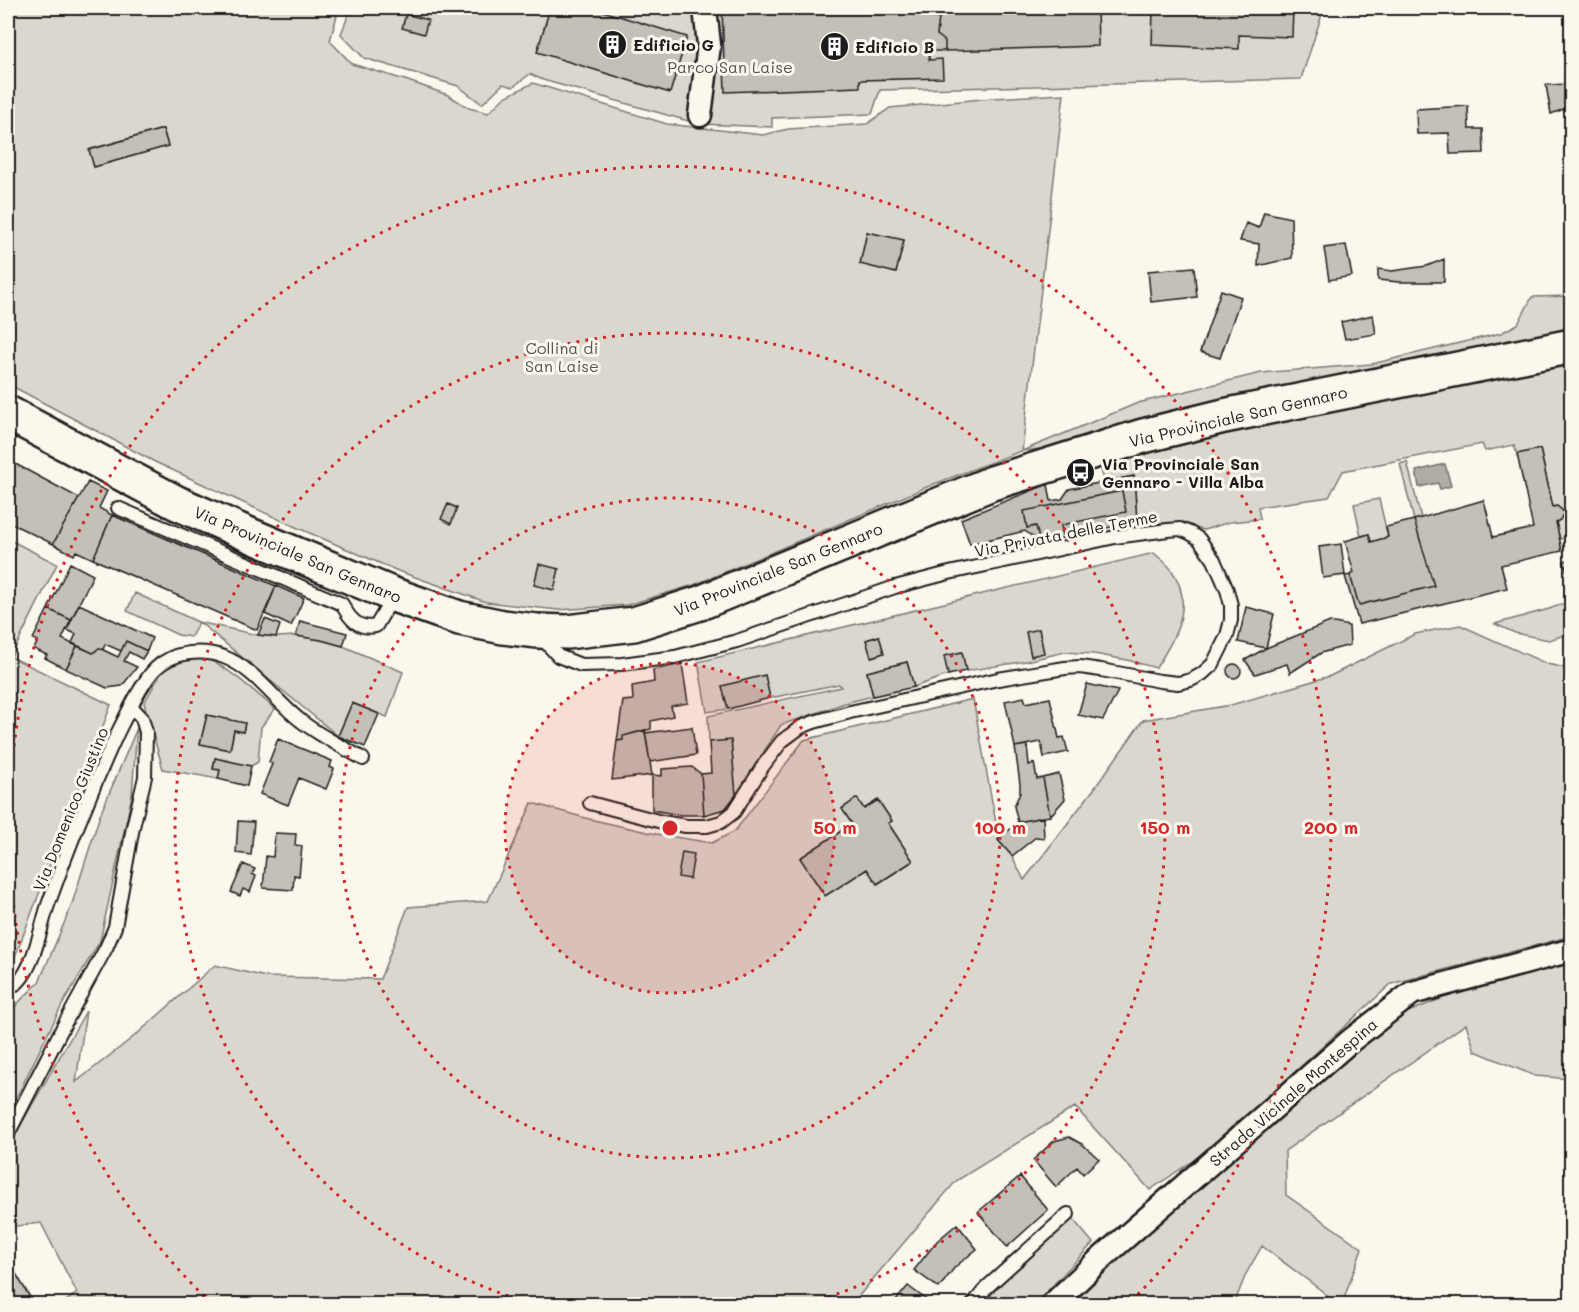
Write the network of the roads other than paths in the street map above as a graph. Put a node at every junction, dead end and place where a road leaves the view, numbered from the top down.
1 (705, 8) edge
2 (700, 115) dead end
3 (1572, 346) edge
4 (8, 413) edge
5 (118, 508) dead end
6 (394, 595) junction
7 (537, 631) junction
8 (131, 706) junction
9 (363, 759) dead end
10 (590, 803) dead end
11 (1572, 950) edge
12 (8, 987) edge
13 (8, 1134) edge
14 (1068, 1214) dead end
15 (973, 1305) edge
16 (1053, 1305) edge

1 - 2 street
3 - 7 main road, Via Provinciale San Gennaro
4 - 6 main road, Via Provinciale San Gennaro
5 - 6 lane
6 - 7 main road, Via Provinciale San Gennaro
7 - 10 lane, Via Privata delle Terme
8 - 9 lane, Via Domenico Giustino
8 - 12 lane, Via Domenico Giustino
8 - 13 lane
11 - 16 street, Strada Vicinale Montespina
14 - 15 lane

